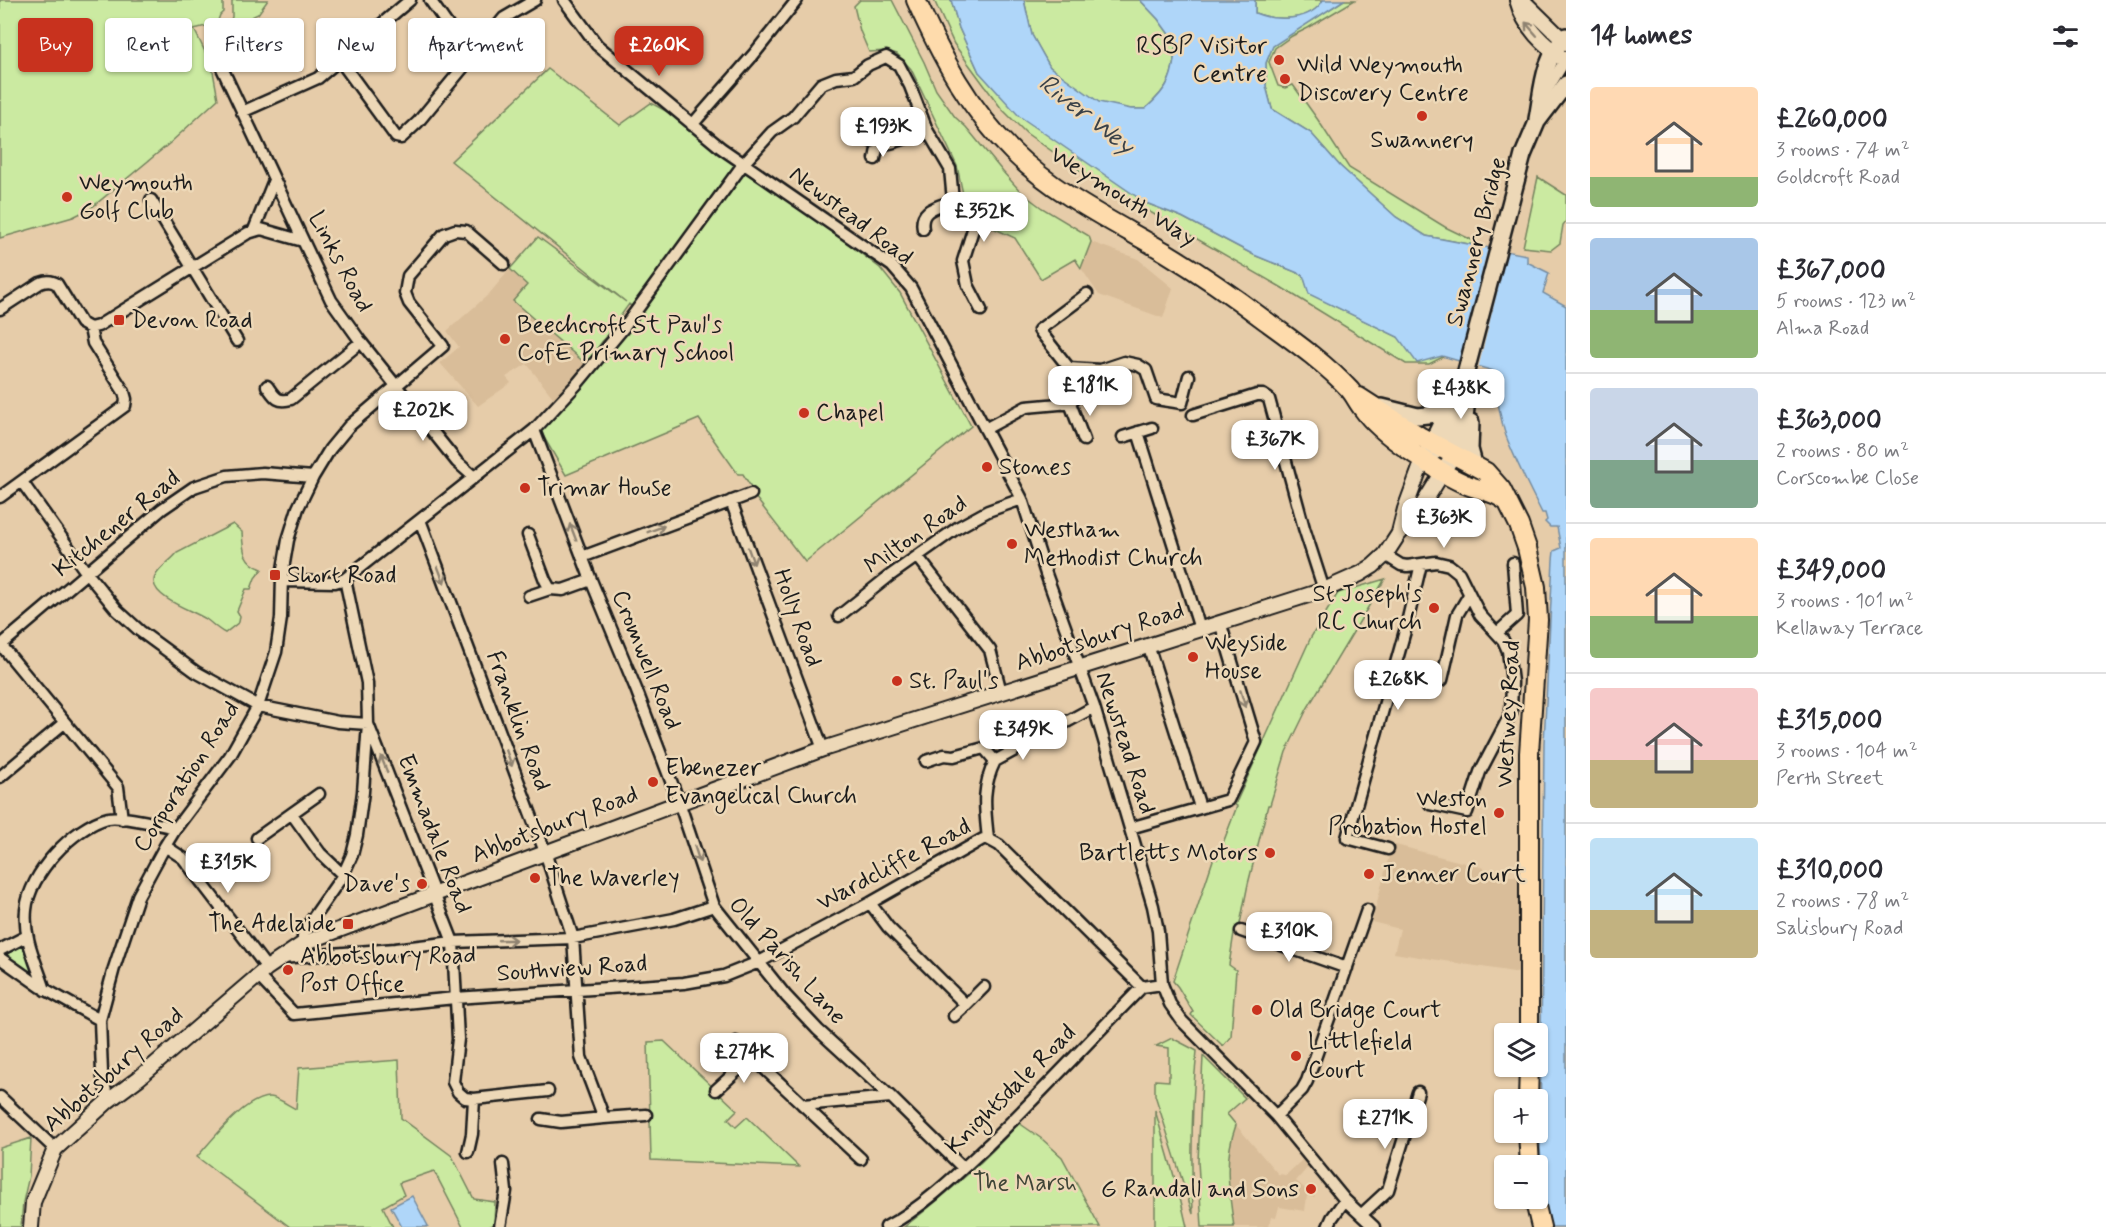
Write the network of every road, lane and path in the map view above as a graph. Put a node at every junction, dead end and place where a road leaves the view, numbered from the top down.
1 (410, 0) edge
2 (430, 0) edge
3 (535, 0) edge
4 (564, 0) edge
5 (797, 0) edge
6 (916, 0) edge
7 (1517, 0) edge
8 (1522, 0) edge
9 (388, 18) edge
10 (443, 18) edge
11 (504, 18) edge
12 (1564, 50) edge
13 (224, 72) edge
14 (325, 72) edge
15 (348, 72) edge
16 (458, 72) edge
17 (1565, 87) edge
18 (242, 112) junction
19 (858, 121) dead end
20 (1537, 122) junction
21 (692, 125) junction
22 (927, 130) junction
23 (878, 144) junction
24 (875, 159) dead end
25 (744, 163) junction
26 (274, 180) junction
27 (151, 200) dead end
28 (953, 201) junction
29 (254, 230) junction
30 (923, 230) dead end
31 (303, 242) junction
32 (504, 264) dead end
33 (193, 268) junction
34 (1087, 294) dead end
35 (0, 309) edge
36 (981, 310) dead end
37 (90, 328) junction
38 (237, 340) dead end
39 (361, 342) junction
40 (1069, 368) junction
41 (1189, 376) dead end
42 (1464, 385) junction
43 (267, 386) dead end
44 (396, 386) junction
45 (1353, 393) junction
46 (1070, 404) junction
47 (1370, 404) junction
48 (1446, 413) junction
49 (1193, 415) dead end
50 (1152, 428) dead end
51 (985, 429) junction
52 (534, 430) junction
53 (1138, 432) junction
54 (1123, 438) dead end
55 (1084, 440) dead end
56 (1433, 456) junction
57 (1474, 464) junction
58 (313, 477) junction
59 (474, 477) junction
60 (22, 482) junction
61 (751, 494) dead end
62 (1499, 496) junction
63 (0, 497) edge
64 (1022, 499) junction
65 (730, 501) junction
66 (420, 520) junction
67 (528, 535) dead end
68 (1398, 535) junction
69 (1385, 555) junction
70 (582, 557) junction
71 (918, 557) junction
72 (1513, 563) dead end
73 (1421, 564) junction
74 (86, 572) junction
75 (345, 579) junction
76 (591, 580) junction
77 (282, 581) junction
78 (550, 589) junction
79 (1324, 590) junction
80 (1468, 595) junction
81 (530, 596) dead end
82 (839, 616) dead end
83 (1220, 622) junction
84 (1200, 628) junction
85 (1497, 633) junction
86 (1, 645) edge
87 (1148, 645) junction
88 (1079, 667) junction
89 (1442, 680) dead end
90 (1001, 692) junction
91 (258, 706) junction
92 (1094, 707) junction
93 (64, 723) junction
94 (368, 724) junction
95 (823, 749) junction
96 (926, 761) dead end
97 (995, 761) junction
98 (0, 777) edge
99 (319, 794) dead end
100 (679, 801) junction
101 (1430, 804) dead end
102 (1200, 807) junction
103 (292, 814) junction
104 (122, 819) junction
105 (176, 828) junction
106 (1130, 828) junction
107 (257, 838) dead end
108 (988, 839) junction
109 (165, 846) junction
110 (1388, 849) dead end
111 (545, 852) junction
112 (343, 875) junction
113 (436, 895) junction
114 (870, 903) junction
115 (714, 906) junction
116 (1367, 910) dead end
117 (1241, 931) dead end
118 (27, 936) junction
119 (573, 938) junction
120 (453, 942) junction
121 (304, 943) junction
122 (0, 950) edge
123 (0, 958) edge
124 (281, 958) junction
125 (759, 962) junction
126 (1347, 968) junction
127 (262, 972) junction
128 (1162, 984) junction
129 (984, 987) dead end
130 (1142, 987) junction
131 (45, 990) junction
132 (577, 991) junction
133 (455, 998) junction
134 (966, 1005) junction
135 (954, 1016) dead end
136 (100, 1020) junction
137 (1529, 1023) edge
138 (736, 1042) dead end
139 (752, 1057) junction
140 (716, 1090) dead end
141 (548, 1091) dead end
142 (1419, 1092) dead end
143 (0, 1097) edge
144 (891, 1097) junction
145 (474, 1099) junction
146 (108, 1101) junction
147 (803, 1105) junction
148 (645, 1115) dead end
149 (1276, 1116) junction
150 (604, 1118) junction
151 (541, 1119) dead end
152 (55, 1149) junction
153 (468, 1152) dead end
154 (861, 1159) dead end
155 (503, 1164) dead end
156 (963, 1168) junction
157 (1345, 1200) junction
158 (1537, 1209) edge
159 (1361, 1215) junction
160 (31, 1227) edge
161 (500, 1227) edge
162 (886, 1227) edge
163 (1328, 1227) edge
164 (1374, 1227) edge
165 (1541, 1227) edge

1 - 9 street
2 - 10 street
3 - 11 street
4 - 21 street, Newstead Road
5 - 21 street
6 - 45 highway, Weymouth Way
12 -> 7 street
8 - 12 street
12 - 20 main road, Swannery Bridge
13 - 18 street, Links Road
14 - 18 street
15 - 16 street
17 - 20 main road, Swannery Bridge
18 - 26 street, Links Road
19 - 23 street
20 - 42 main road, Swannery Bridge
21 - 25 street, Newstead Road
22 - 23 street
22 - 25 street
22 - 28 street
23 - 24 street
25 - 51 street, Newstead Road
25 - 52 street
26 - 29 street
26 - 31 street, Links Road
27 - 33 street
28 - 30 street
28 - 36 street
29 - 31 street
29 - 33 street
31 - 39 street, Links Road
32 - 44 street, Corporation Road
33 - 37 street
33 - 38 street
34 - 40 street
35 - 37 street
37 - 60 street
39 - 43 street
39 - 44 street, Links Road
40 - 41 street
40 - 46 street
42 - 48 main road, Swannery Bridge
42 - 56 main road
42 - 57 main road
44 - 58 street, Corporation Road
44 - 59 street, Links Road
45 - 47 highway, Weymouth Way
45 - 56 highway, Weymouth Way
46 - 51 street
46 - 55 street
47 - 48 main road
47 - 56 highway, Weymouth Way
48 - 56 main road, Swannery Bridge
49 - 79 street
50 - 53 street
51 - 64 street, Newstead Road
52 - 59 street
70 -> 52 street, Cromwell Road
53 - 54 street
53 - 84 street
56 - 57 highway, Westwey Road
56 - 62 highway, Weymouth Way
56 - 68 street, Abbotsbury Road
56 - 68 street, Abbotsbury Road
57 - 62 highway, Westwey Road
58 - 74 street, Kitchener Road
58 - 77 street, Corporation Road
59 - 66 street
60 - 63 street
60 - 74 street
61 - 65 street
62 - 137 highway, Westwey Road
64 - 71 street, Milton Road
64 - 88 street, Newstead Road
70 -> 65 street
65 -> 95 street, Holly Road
66 - 75 street
66 -> 111 street, Franklin Road
67 - 78 street
68 - 69 street, Abbotsbury Road
69 - 73 street
69 - 79 street, Abbotsbury Road
70 - 76 street, Cromwell Road
71 - 82 street, Milton Road
71 - 90 street
72 - 85 street
73 - 80 street
73 - 110 street
74 - 86 street, Kitchener Road
74 - 91 street
75 - 77 street
75 - 94 street
76 - 78 street
76 - 100 street, Cromwell Road
77 - 91 street, Corporation Road
78 - 81 street
79 - 83 street, Abbotsbury Road
80 - 85 street
80 - 89 street
83 - 84 street, Abbotsbury Road
83 -> 102 street
84 - 87 street, Abbotsbury Road
85 - 101 street
86 - 93 street
87 - 88 street, Abbotsbury Road
87 - 102 street
88 - 90 street, Abbotsbury Road
88 - 92 street, Newstead Road
90 - 95 street, Abbotsbury Road
91 - 94 street
91 - 105 street, Corporation Road
92 - 97 street
92 - 106 street, Newstead Road
93 - 98 street
93 - 104 street
94 - 112 street
113 -> 94 street, Emmadale Road
95 - 100 street, Abbotsbury Road
96 - 97 street
97 - 108 street
99 - 103 street
100 - 111 street, Abbotsbury Road
100 -> 115 street, Cromwell Road
102 - 106 street
103 - 107 street
103 - 112 street
104 - 105 street
104 - 118 street
105 - 109 street, Corporation Road
106 - 128 street, Newstead Road
108 - 114 street, Wardcliffe Road
108 - 130 street, Wardcliffe Road
109 - 127 street
109 - 136 street, Corporation Road
111 - 113 street, Abbotsbury Road
111 - 119 street, Franklin Road
112 - 121 street
113 - 120 street, Emmadale Road
113 - 121 street, Abbotsbury Road
114 - 125 street, Wardcliffe Road
114 - 134 street
115 - 119 street, Old Parish Lane
115 - 125 street, Old Parish Lane
116 - 126 street
117 - 126 street
118 - 122 street
118 - 131 street
120 -> 119 street, Old Parish Lane
119 - 132 street, Franklin Road
120 - 124 street, Old Parish Lane
120 - 133 street, Emmadale Road
121 - 124 street, Abbotsbury Road
123 - 131 street
124 - 127 street, Abbotsbury Road
125 - 132 street, Southview Road
125 - 144 street, Old Parish Lane
126 - 149 street
127 - 133 street, Southview Road
127 - 146 street, Abbotsbury Road
128 - 130 street
128 - 149 street, Newstead Road
129 - 134 street
130 - 156 street, Knightsdale Road
131 - 136 street
132 - 133 street, Southview Road
132 - 150 street, Franklin Road
133 - 145 street, Emmadale Road
134 - 135 street
136 - 146 street, Corporation Road
138 - 139 street
139 - 140 street
139 - 147 street
141 - 145 street
142 - 159 street
143 - 152 street
144 - 147 street
144 - 156 street, Old Parish Lane
145 - 153 street
146 - 152 street, Abbotsbury Road
147 - 154 street
148 - 150 street
149 - 157 street, Newstead Road
150 - 151 street
152 - 160 street, Abbotsbury Road
155 - 161 street
156 - 162 street, Knightsdale Road
157 - 159 street, Newstead Road
157 - 163 street
158 - 165 highway
159 - 164 street, Newstead Road

